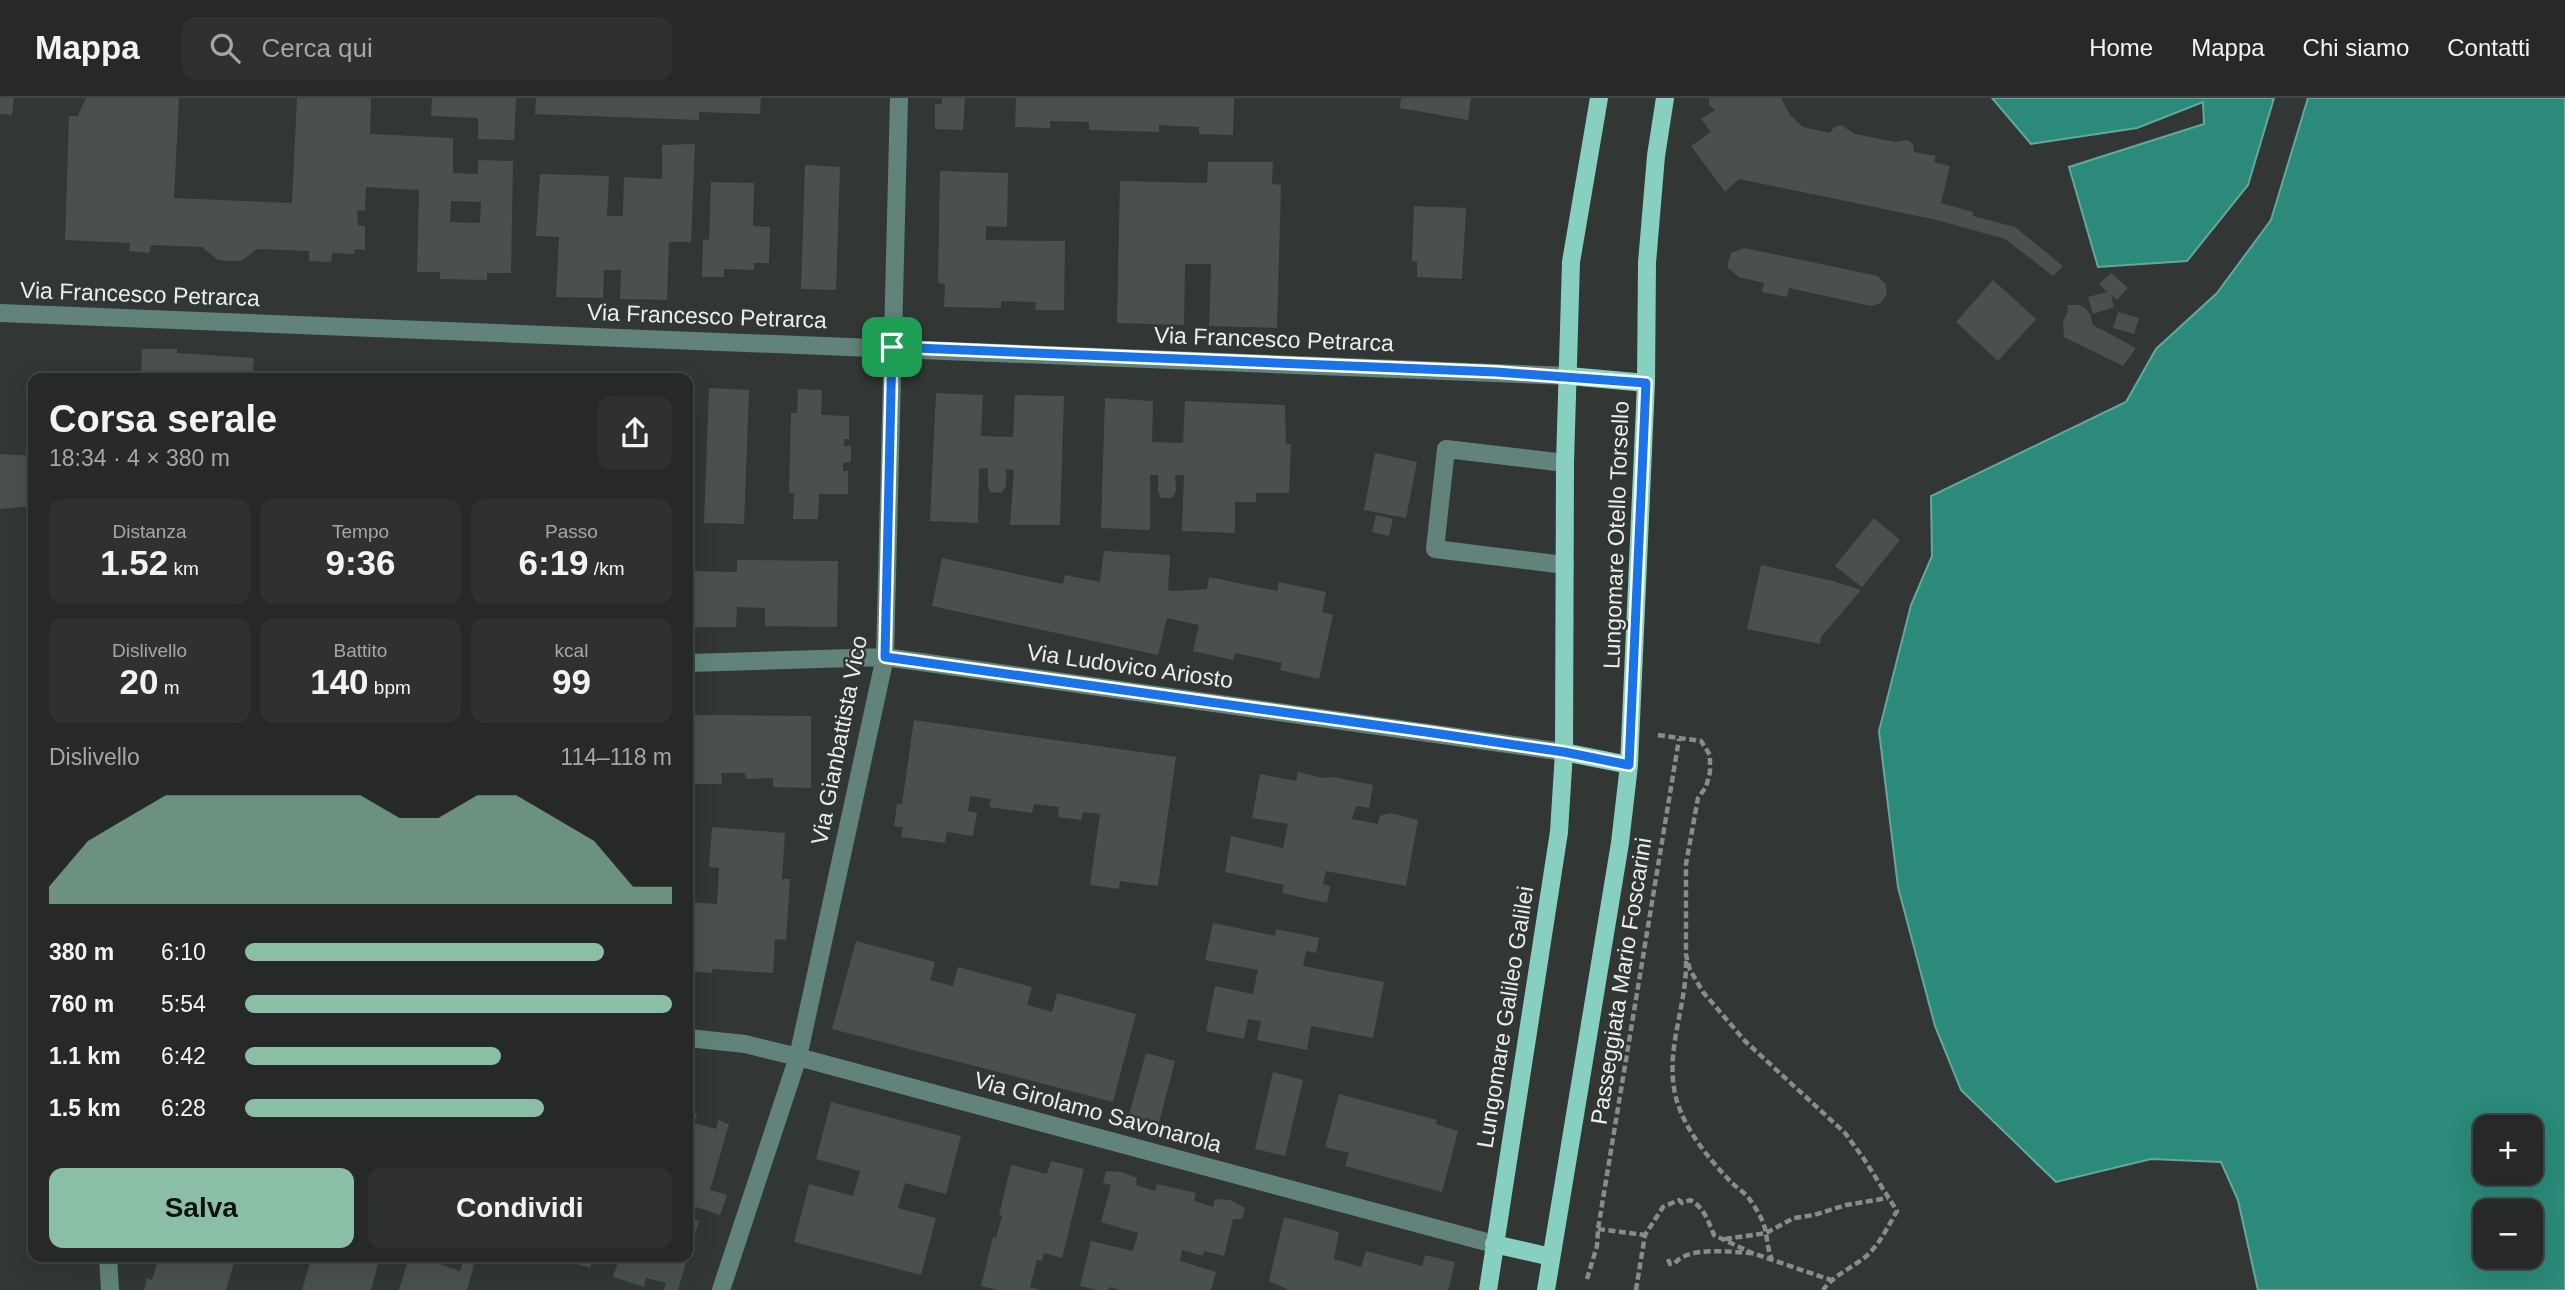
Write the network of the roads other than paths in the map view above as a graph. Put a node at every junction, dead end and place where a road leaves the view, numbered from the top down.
1 (899, 98) edge
2 (1599, 98) edge
3 (1665, 98) edge
4 (0, 313) edge
5 (892, 347) junction
6 (1569, 376) junction
7 (1646, 383) junction
8 (1565, 463) junction
9 (1565, 565) junction
10 (885, 657) junction
11 (693, 663) edge
12 (1564, 752) junction
13 (1629, 765) junction
14 (693, 1039) edge
15 (798, 1057) junction
16 (1494, 1244) junction
17 (1551, 1257) junction
18 (108, 1262) edge
19 (110, 1290) edge
20 (721, 1290) edge
21 (1488, 1290) edge
22 (1546, 1290) edge

1 - 5 street, Via Gianbattista Vico
2 - 6 main road, Lungomare Otello Torsello
3 - 7 main road, Lungomare Otello Torsello
4 - 5 street, Via Francesco Petrarca
5 - 6 street, Via Francesco Petrarca
5 - 10 street, Via Gianbattista Vico
6 - 7 main road
6 - 8 main road, Lungomare Otello Torsello
7 - 13 main road, Lungomare Otello Torsello
8 - 9 main road, Lungomare Otello Torsello
8 - 9 street
9 - 12 main road, Lungomare Otello Torsello
10 - 11 street, Via Ludovico Ariosto
10 - 12 street, Via Ludovico Ariosto
10 - 15 street, Via Gianbattista Vico
12 - 13 main road
12 - 16 main road, Lungomare Galileo Galilei
13 - 17 main road
14 - 15 street, Via Girolamo Savonarola
15 - 16 street, Via Girolamo Savonarola
15 - 20 street, Via Gianbattista Vico
16 - 17 main road
16 - 21 main road, Lungomare Galileo Galilei
17 - 22 main road
18 - 19 street

